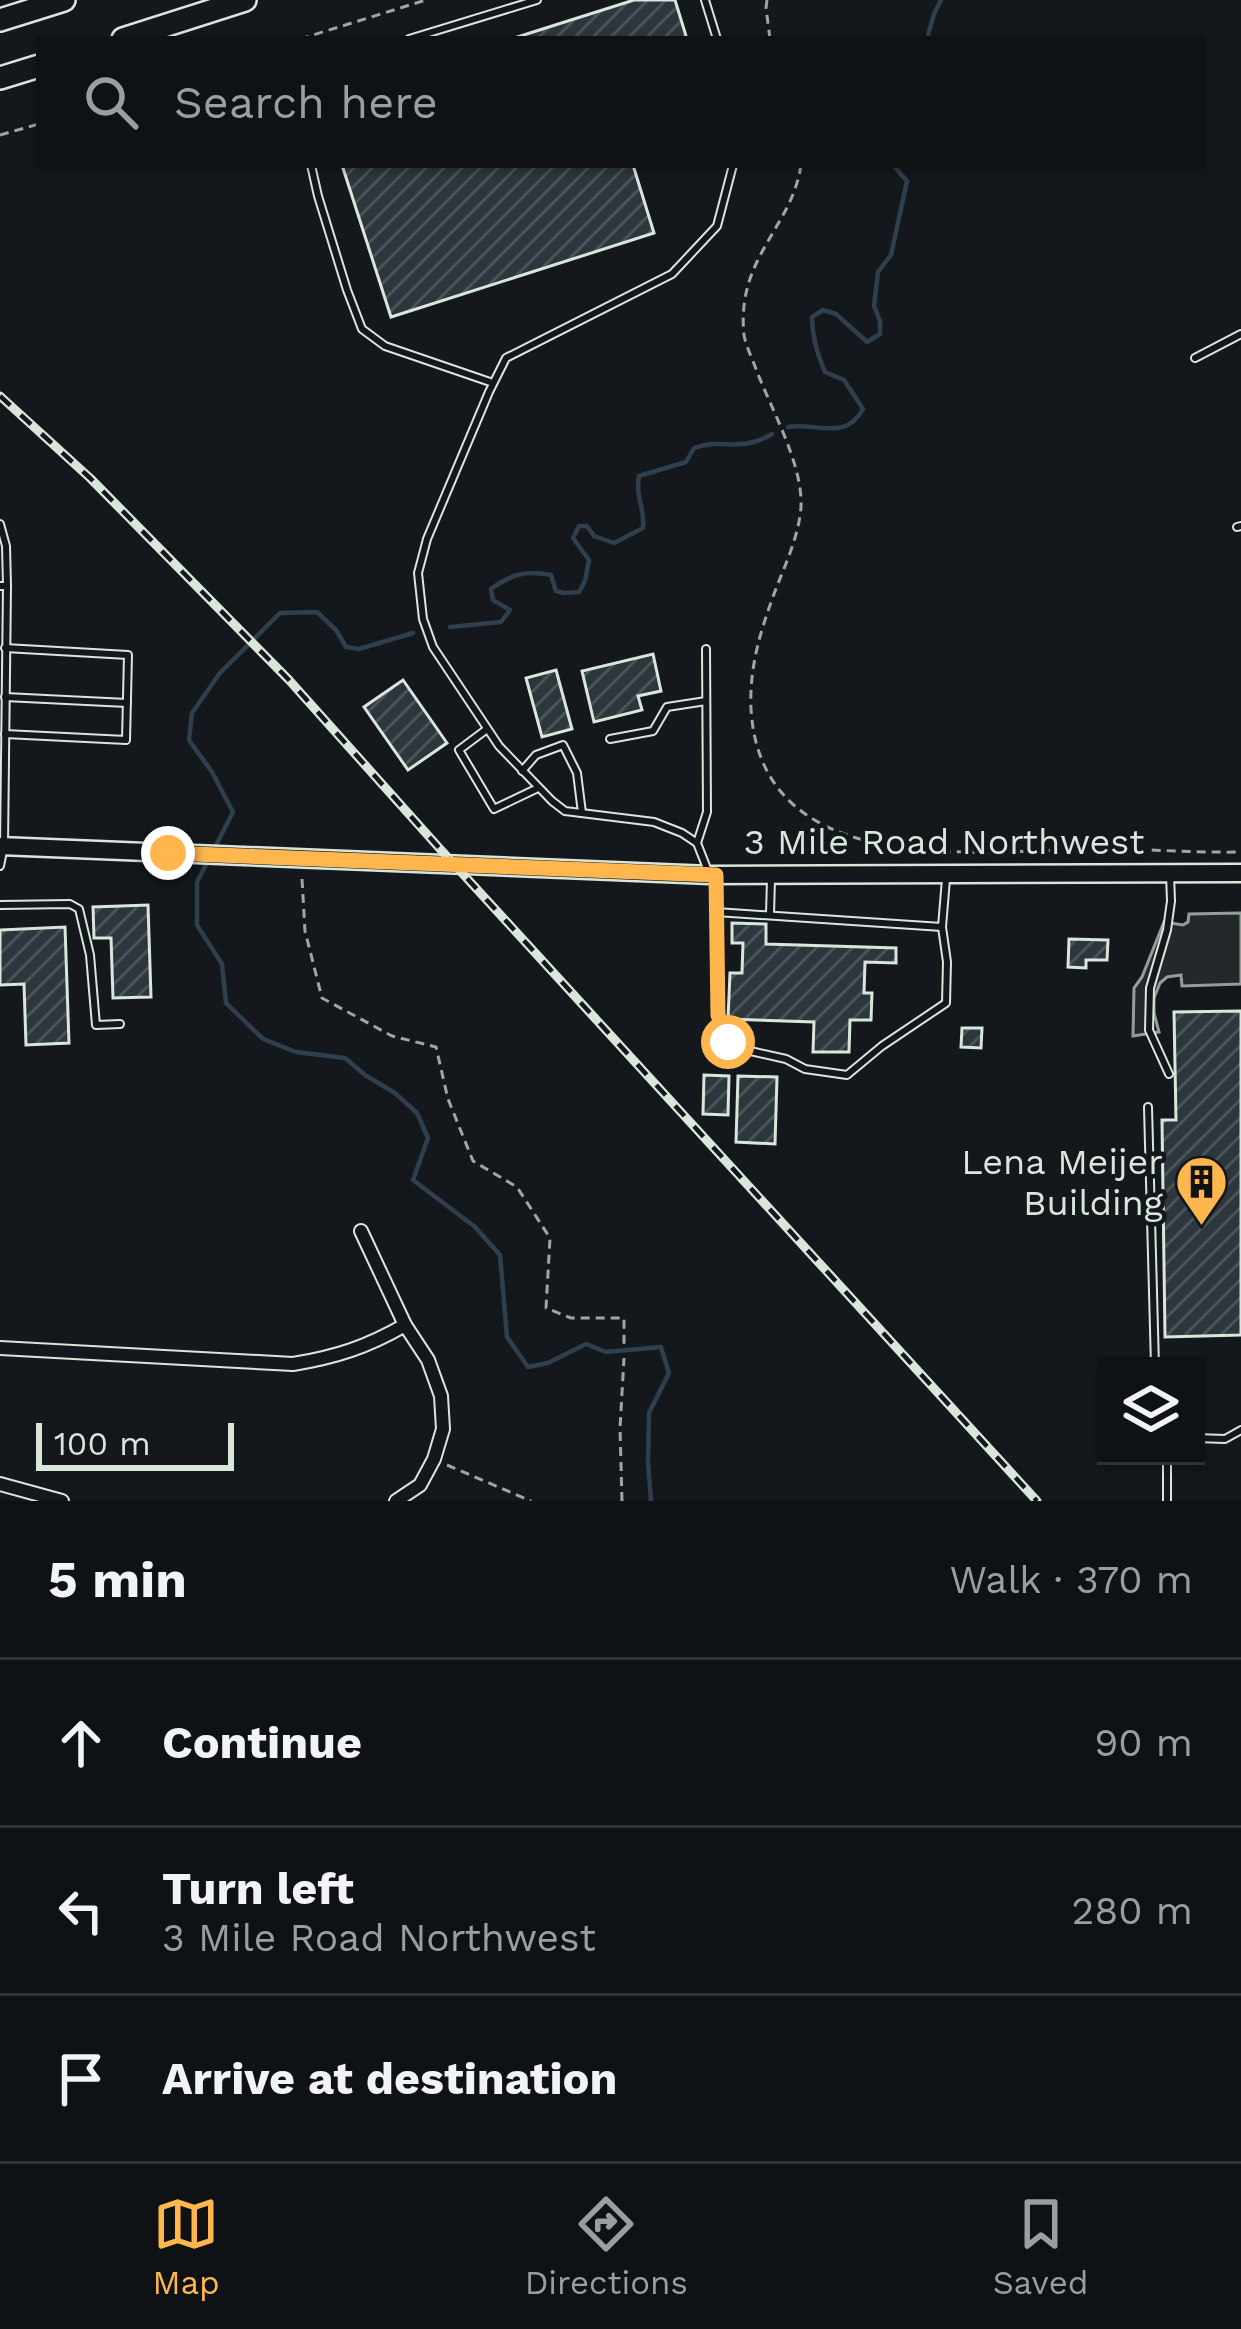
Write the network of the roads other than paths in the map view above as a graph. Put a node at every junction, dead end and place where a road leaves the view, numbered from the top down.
1 (64, 0) edge
2 (245, 0) edge
3 (537, 0) edge
4 (705, 0) edge
5 (0, 20) edge
6 (132, 36) edge
7 (419, 36) edge
8 (716, 36) edge
9 (36, 67) edge
10 (0, 78) edge
11 (312, 168) edge
12 (732, 168) edge
13 (1241, 334) edge
14 (1195, 358) dead end
15 (493, 383) junction
16 (0, 524) edge
17 (3, 586) edge
18 (5, 648) junction
19 (706, 649) dead end
20 (5, 697) junction
21 (706, 701) junction
22 (127, 704) junction
23 (487, 729) junction
24 (5, 734) junction
25 (610, 739) dead end
26 (522, 770) junction
27 (539, 788) junction
28 (582, 813) junction
29 (698, 843) junction
30 (2, 846) edge
31 (0, 866) edge
32 (1170, 873) junction
33 (1241, 873) edge
34 (713, 875) junction
35 (771, 875) junction
36 (946, 876) junction
37 (0, 904) edge
38 (716, 912) junction
39 (770, 915) junction
40 (942, 928) junction
41 (120, 1024) dead end
42 (1168, 1074) dead end
43 (1148, 1107) dead end
44 (361, 1231) dead end
45 (405, 1325) junction
46 (0, 1348) edge
47 (1155, 1357) edge
48 (1241, 1430) edge
49 (1205, 1438) edge
50 (1168, 1465) edge
51 (0, 1484) edge
52 (62, 1501) edge
53 (396, 1501) edge
54 (1167, 1501) edge

1 - 5 highway
2 - 6 highway
3 - 7 lane
4 - 8 lane
9 - 10 highway
11 - 15 lane
12 - 15 lane
13 - 14 lane
15 - 23 lane
16 - 17 lane
17 - 18 lane
18 - 20 lane
18 - 22 lane
19 - 21 lane
20 - 22 lane
20 - 24 lane
21 - 25 lane
21 - 29 lane
22 - 24 lane
23 - 26 lane
23 - 27 lane
24 - 30 lane
26 - 27 lane
26 - 28 lane
27 - 28 lane
28 - 29 lane
29 - 34 lane
30 - 31 lane
30 - 34 main road, 3 Mile Road Northwest
32 - 33 main road, 3 Mile Road Northwest
32 - 36 main road, 3 Mile Road Northwest
32 - 42 lane
34 - 35 main road, 3 Mile Road Northwest
34 - 38 lane
35 - 36 main road, 3 Mile Road Northwest
35 - 39 lane
36 - 40 lane
37 - 41 lane
38 - 39 lane
38 - 40 lane
39 - 40 lane
43 - 47 lane
44 - 45 street
45 - 46 street
45 - 53 street
48 - 49 lane
50 - 54 lane
51 - 52 street

